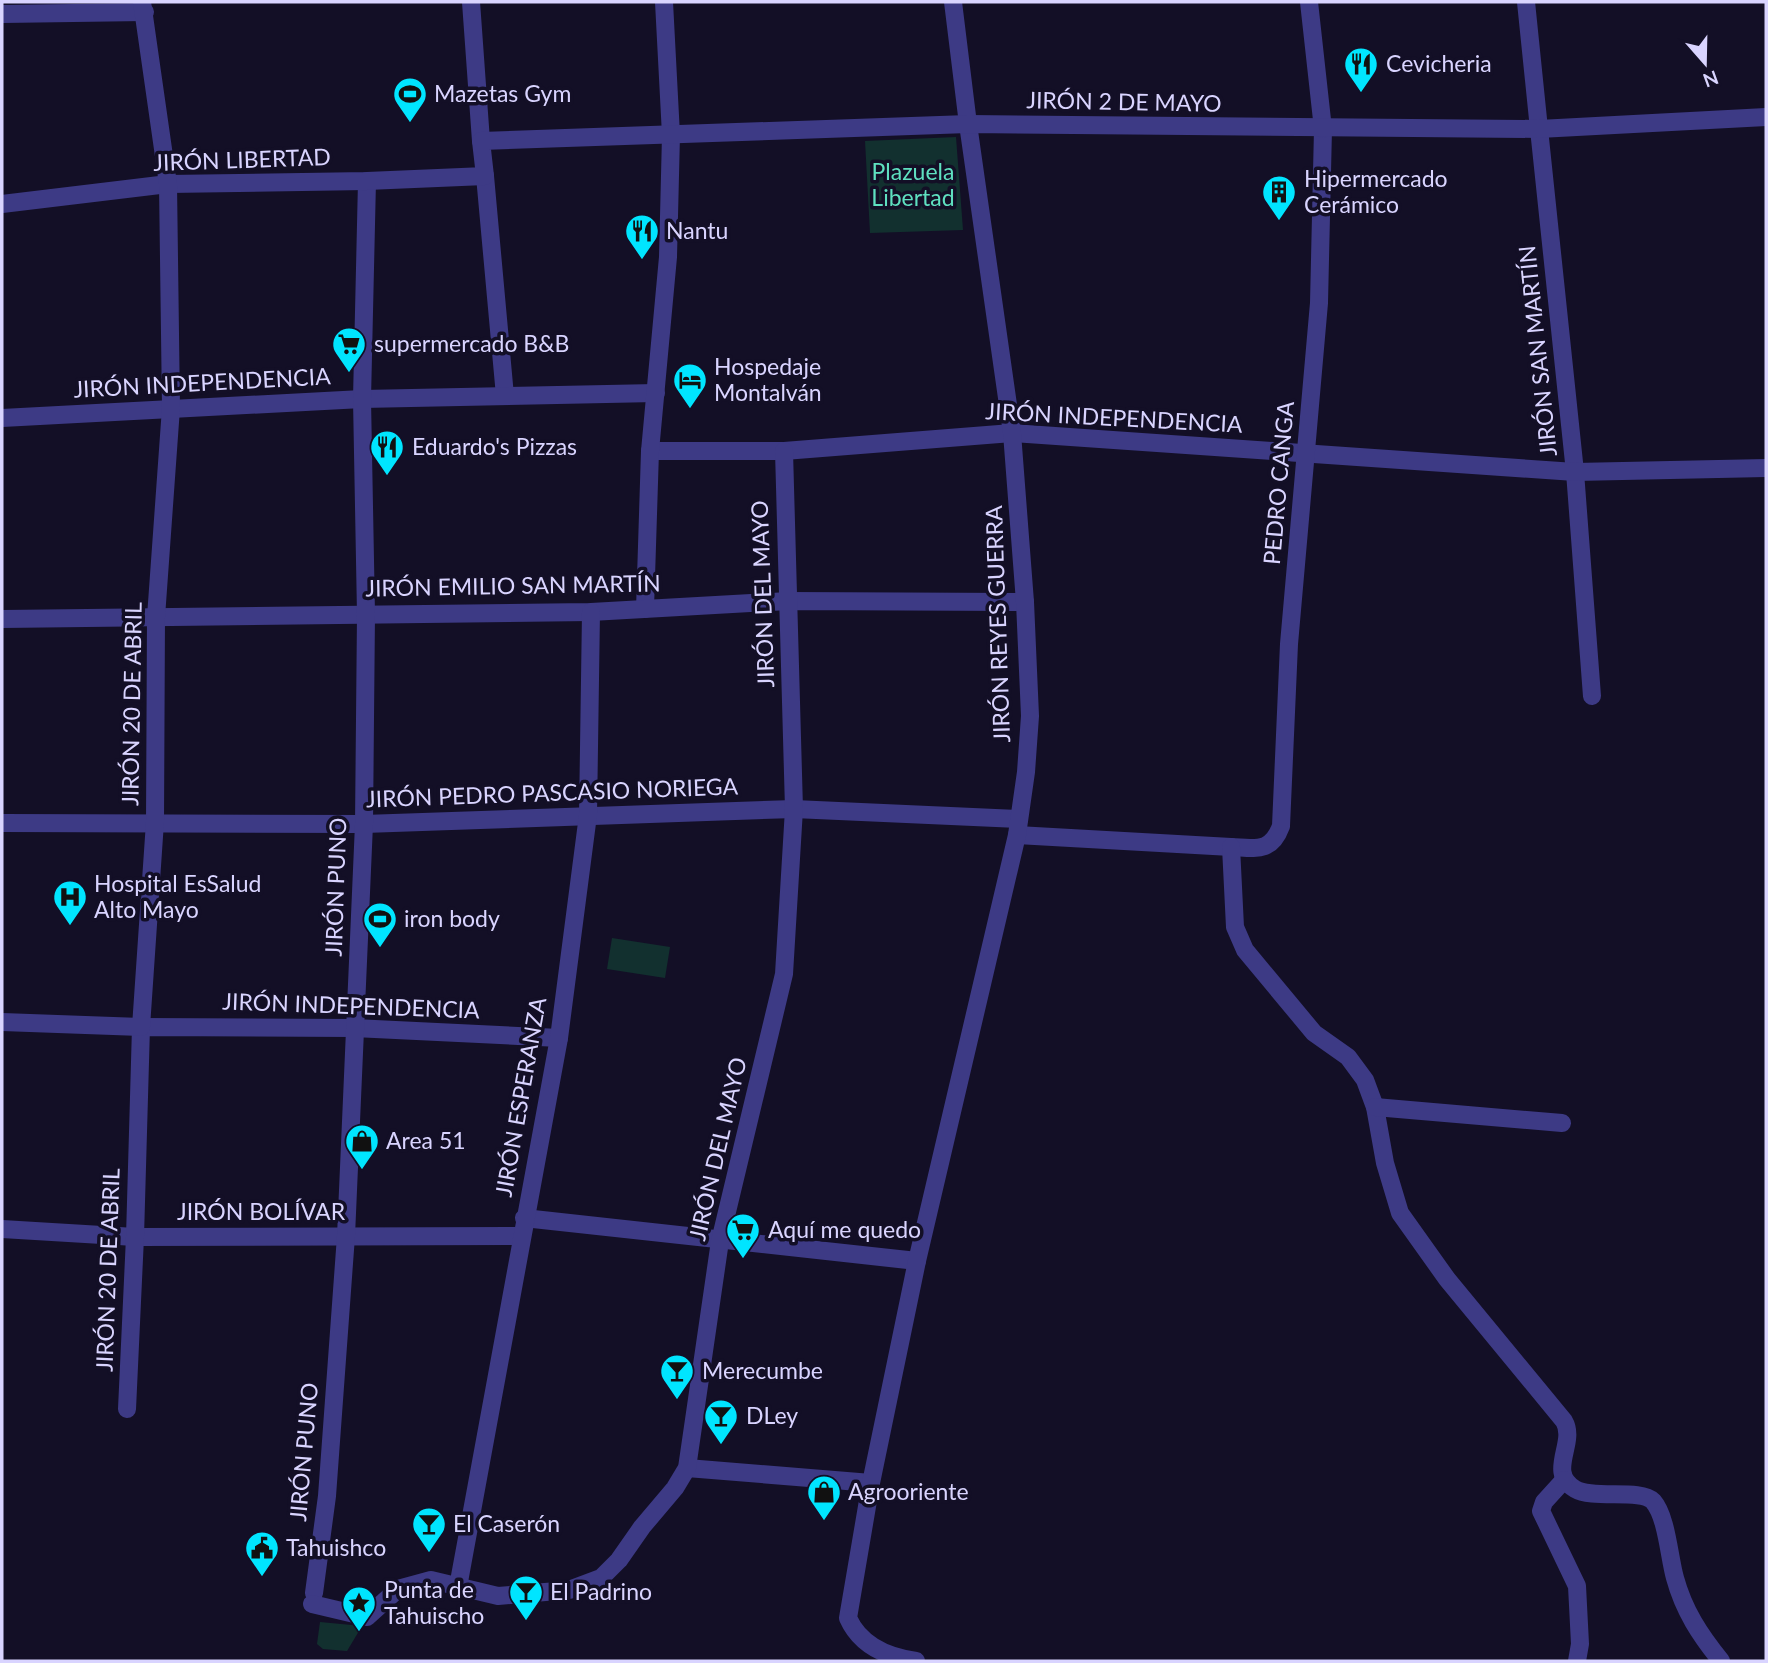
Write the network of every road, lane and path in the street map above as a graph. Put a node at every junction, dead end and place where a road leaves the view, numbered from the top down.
1 (471, 2) edge
2 (664, 2) edge
3 (953, 2) edge
4 (1309, 2) edge
5 (1526, 2) edge
6 (144, 7) edge
7 (2, 14) edge
8 (1766, 117) edge
9 (968, 124) junction
10 (1323, 129) junction
11 (1539, 129) junction
12 (671, 135) junction
13 (481, 141) junction
14 (485, 176) junction
15 (367, 181) junction
16 (168, 184) junction
17 (2, 204) edge
18 (656, 393) junction
19 (505, 396) junction
20 (362, 399) junction
21 (171, 408) junction
22 (2, 418) edge
23 (1012, 433) junction
24 (809, 450) junction
25 (650, 451) junction
26 (784, 451) junction
27 (1306, 453) junction
28 (1766, 468) edge
29 (1575, 472) junction
30 (785, 481) junction
31 (788, 601) junction
32 (1025, 602) junction
33 (645, 609) junction
34 (590, 612) junction
35 (366, 614) junction
36 (156, 617) junction
37 (2, 619) edge
38 (1592, 696) dead end
39 (794, 809) junction
40 (589, 815) junction
41 (155, 822) junction
42 (2, 823) edge
43 (364, 824) junction
44 (1018, 827) junction
45 (1276, 839) joint
46 (1231, 847) junction
47 (2, 1022) edge
48 (141, 1027) junction
49 (354, 1028) junction
50 (559, 1038) junction
51 (1375, 1107) junction
52 (1562, 1123) dead end
53 (524, 1217) junction
54 (2, 1229) edge
55 (346, 1236) junction
56 (135, 1237) junction
57 (521, 1237) junction
58 (720, 1241) junction
59 (917, 1261) junction
60 (127, 1409) dead end
61 (687, 1468) junction
62 (1564, 1479) junction
63 (871, 1483) junction
64 (458, 1587) junction
65 (367, 1617) joint
66 (916, 1661) edge
67 (1577, 1661) edge
68 (1721, 1661) edge

1 - 13 street
2 - 12 street
3 - 9 street, JIRÓN REYES GUERRA
4 - 10 street, PEDRO CANGA
5 - 11 street, JIRÓN SAN MARTÍN
6 - 7 street
6 - 16 street, JIRÓN 20 DE ABRIL
8 - 11 street, JIRÓN 2 DE MAYO
9 - 10 street, JIRÓN 2 DE MAYO
9 - 12 street, JIRÓN 2 DE MAYO
9 - 23 street, JIRÓN REYES GUERRA
10 - 11 street, JIRÓN 2 DE MAYO
10 - 27 street, PEDRO CANGA
11 - 29 street, JIRÓN SAN MARTÍN
12 - 13 street, JIRÓN 2 DE MAYO
12 - 18 street
13 - 14 street
14 - 15 street, JIRÓN LIBERTAD
14 - 19 street
15 - 16 street, JIRÓN LIBERTAD
15 - 20 street, JIRÓN PUNO
16 - 17 street, JIRÓN LIBERTAD
16 - 21 street, JIRÓN 20 DE ABRIL
18 - 19 street, JIRÓN INDEPENDENCIA
18 - 25 street
19 - 20 street, JIRÓN INDEPENDENCIA
20 - 21 street, JIRÓN INDEPENDENCIA
20 - 35 street, JIRÓN PUNO
21 - 22 street, JIRÓN INDEPENDENCIA
21 - 36 street, JIRÓN 20 DE ABRIL
23 - 24 street, JIRÓN INDEPENDENCIA
23 - 27 street, JIRÓN INDEPENDENCIA
23 - 32 street, JIRÓN REYES GUERRA
24 - 26 street, JIRÓN INDEPENDENCIA
24 - 30 street
25 - 26 street, JIRÓN INDEPENDENCIA
25 - 33 street
26 - 30 street, JIRÓN DEL MAYO
27 - 29 street, JIRÓN INDEPENDENCIA
27 - 45 street, PEDRO CANGA
28 - 29 street, JIRÓN INDEPENDENCIA
29 - 38 street, JIRÓN SAN MARTÍN
30 - 31 street, JIRÓN DEL MAYO
31 - 32 street, JIRÓN EMILIO SAN MARTÍN
31 - 33 street, JIRÓN EMILIO SAN MARTÍN
31 - 39 street, JIRÓN DEL MAYO
32 - 44 street, JIRÓN REYES GUERRA
33 - 34 street, JIRÓN EMILIO SAN MARTÍN
34 - 35 street, JIRÓN EMILIO SAN MARTÍN
34 - 40 street, JIRÓN ESPERANZA
35 - 36 street, JIRÓN EMILIO SAN MARTÍN
35 - 43 street, JIRÓN PUNO
36 - 37 street, JIRÓN EMILIO SAN MARTÍN
36 - 41 street, JIRÓN 20 DE ABRIL
39 - 40 street, JIRÓN PEDRO PASCASIO NORIEGA
39 - 44 street, JIRÓN PEDRO PASCASIO NORIEGA
39 - 58 street, JIRÓN DEL MAYO
40 - 43 street, JIRÓN PEDRO PASCASIO NORIEGA
40 - 50 street, JIRÓN ESPERANZA
41 - 42 street, JIRÓN PEDRO PASCASIO NORIEGA
41 - 43 street, JIRÓN PEDRO PASCASIO NORIEGA
41 - 48 street, JIRÓN 20 DE ABRIL
43 - 49 street, JIRÓN PUNO
44 - 46 street, JIRÓN PEDRO PASCASIO NORIEGA
44 - 59 street, JIRÓN REYES GUERRA
45 - 46 street, JIRÓN PEDRO PASCASIO NORIEGA
46 - 51 street
47 - 48 street, JIRÓN INDEPENDENCIA
48 - 49 street, JIRÓN INDEPENDENCIA
48 - 56 street, JIRÓN 20 DE ABRIL
49 - 50 street, JIRÓN INDEPENDENCIA
49 - 55 street, JIRÓN PUNO
50 - 53 street, JIRÓN ESPERANZA
51 - 52 street
51 - 62 street
53 - 57 street, JIRÓN ESPERANZA
53 - 58 street
54 - 56 street, JIRÓN BOLÍVAR
55 - 56 street, JIRÓN BOLÍVAR
55 - 57 street, JIRÓN BOLÍVAR
55 - 65 street, JIRÓN PUNO
56 - 60 street, JIRÓN 20 DE ABRIL
57 - 64 street, JIRÓN ESPERANZA
58 - 59 street
58 - 61 street, JIRÓN DEL MAYO
59 - 63 street, JIRÓN REYES GUERRA
61 - 63 street
61 - 64 street, JIRÓN DEL MAYO
62 - 67 street
62 - 68 street
63 - 66 street, JIRÓN REYES GUERRA
64 - 65 street, JIRÓN DEL MAYO

